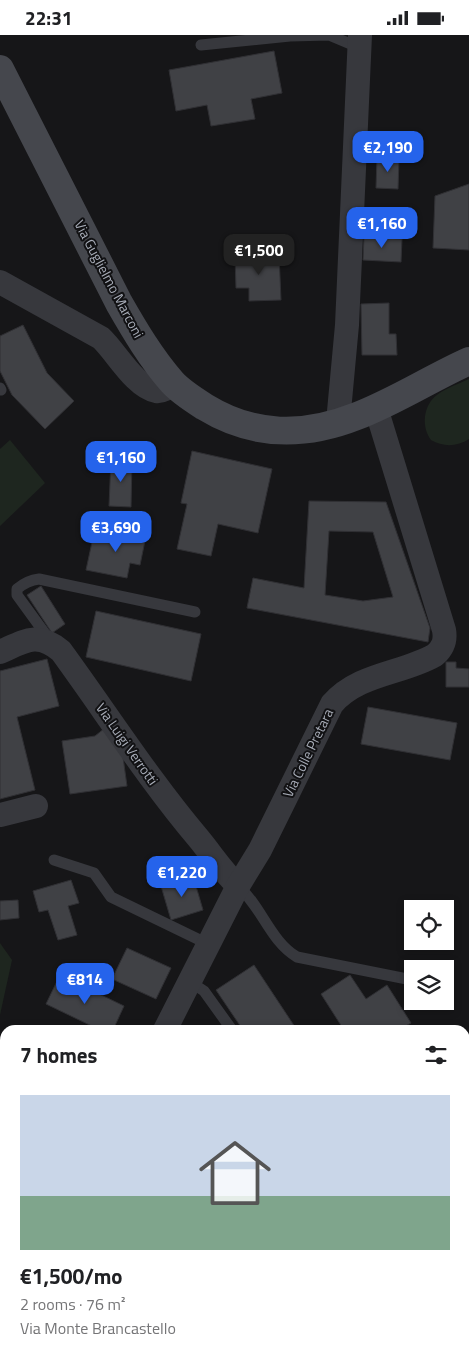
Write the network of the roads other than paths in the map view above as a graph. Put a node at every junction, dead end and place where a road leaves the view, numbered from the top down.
1 (360, 41) edge
2 (201, 45) dead end
3 (0, 69) edge
4 (0, 282) edge
5 (469, 361) edge
6 (173, 383) junction
7 (376, 408) junction
8 (338, 423) junction
9 (195, 612) dead end
10 (51, 643) junction
11 (0, 652) edge
12 (36, 806) dead end
13 (0, 815) edge
14 (54, 860) dead end
15 (238, 887) junction
16 (208, 944) junction
17 (404, 978) edge
18 (190, 981) junction
19 (168, 1025) edge
20 (228, 1025) edge

1 - 2 lane
1 - 8 street
3 - 6 main road, Via Guglielmo Marconi
4 - 6 street
5 - 7 main road, Via Guglielmo Marconi
6 - 8 main road, Via Guglielmo Marconi
7 - 8 main road, Via Guglielmo Marconi
7 - 15 street, Via Colle Pretara
9 - 10 lane
10 - 11 street
10 - 15 street, Via Luigi Verrotti
12 - 13 street
14 - 16 lane
15 - 16 street, Via Colle Pretara
15 - 17 lane
16 - 18 street, Via Colle Pretara
18 - 19 street, Via Colle Pretara
18 - 20 lane

